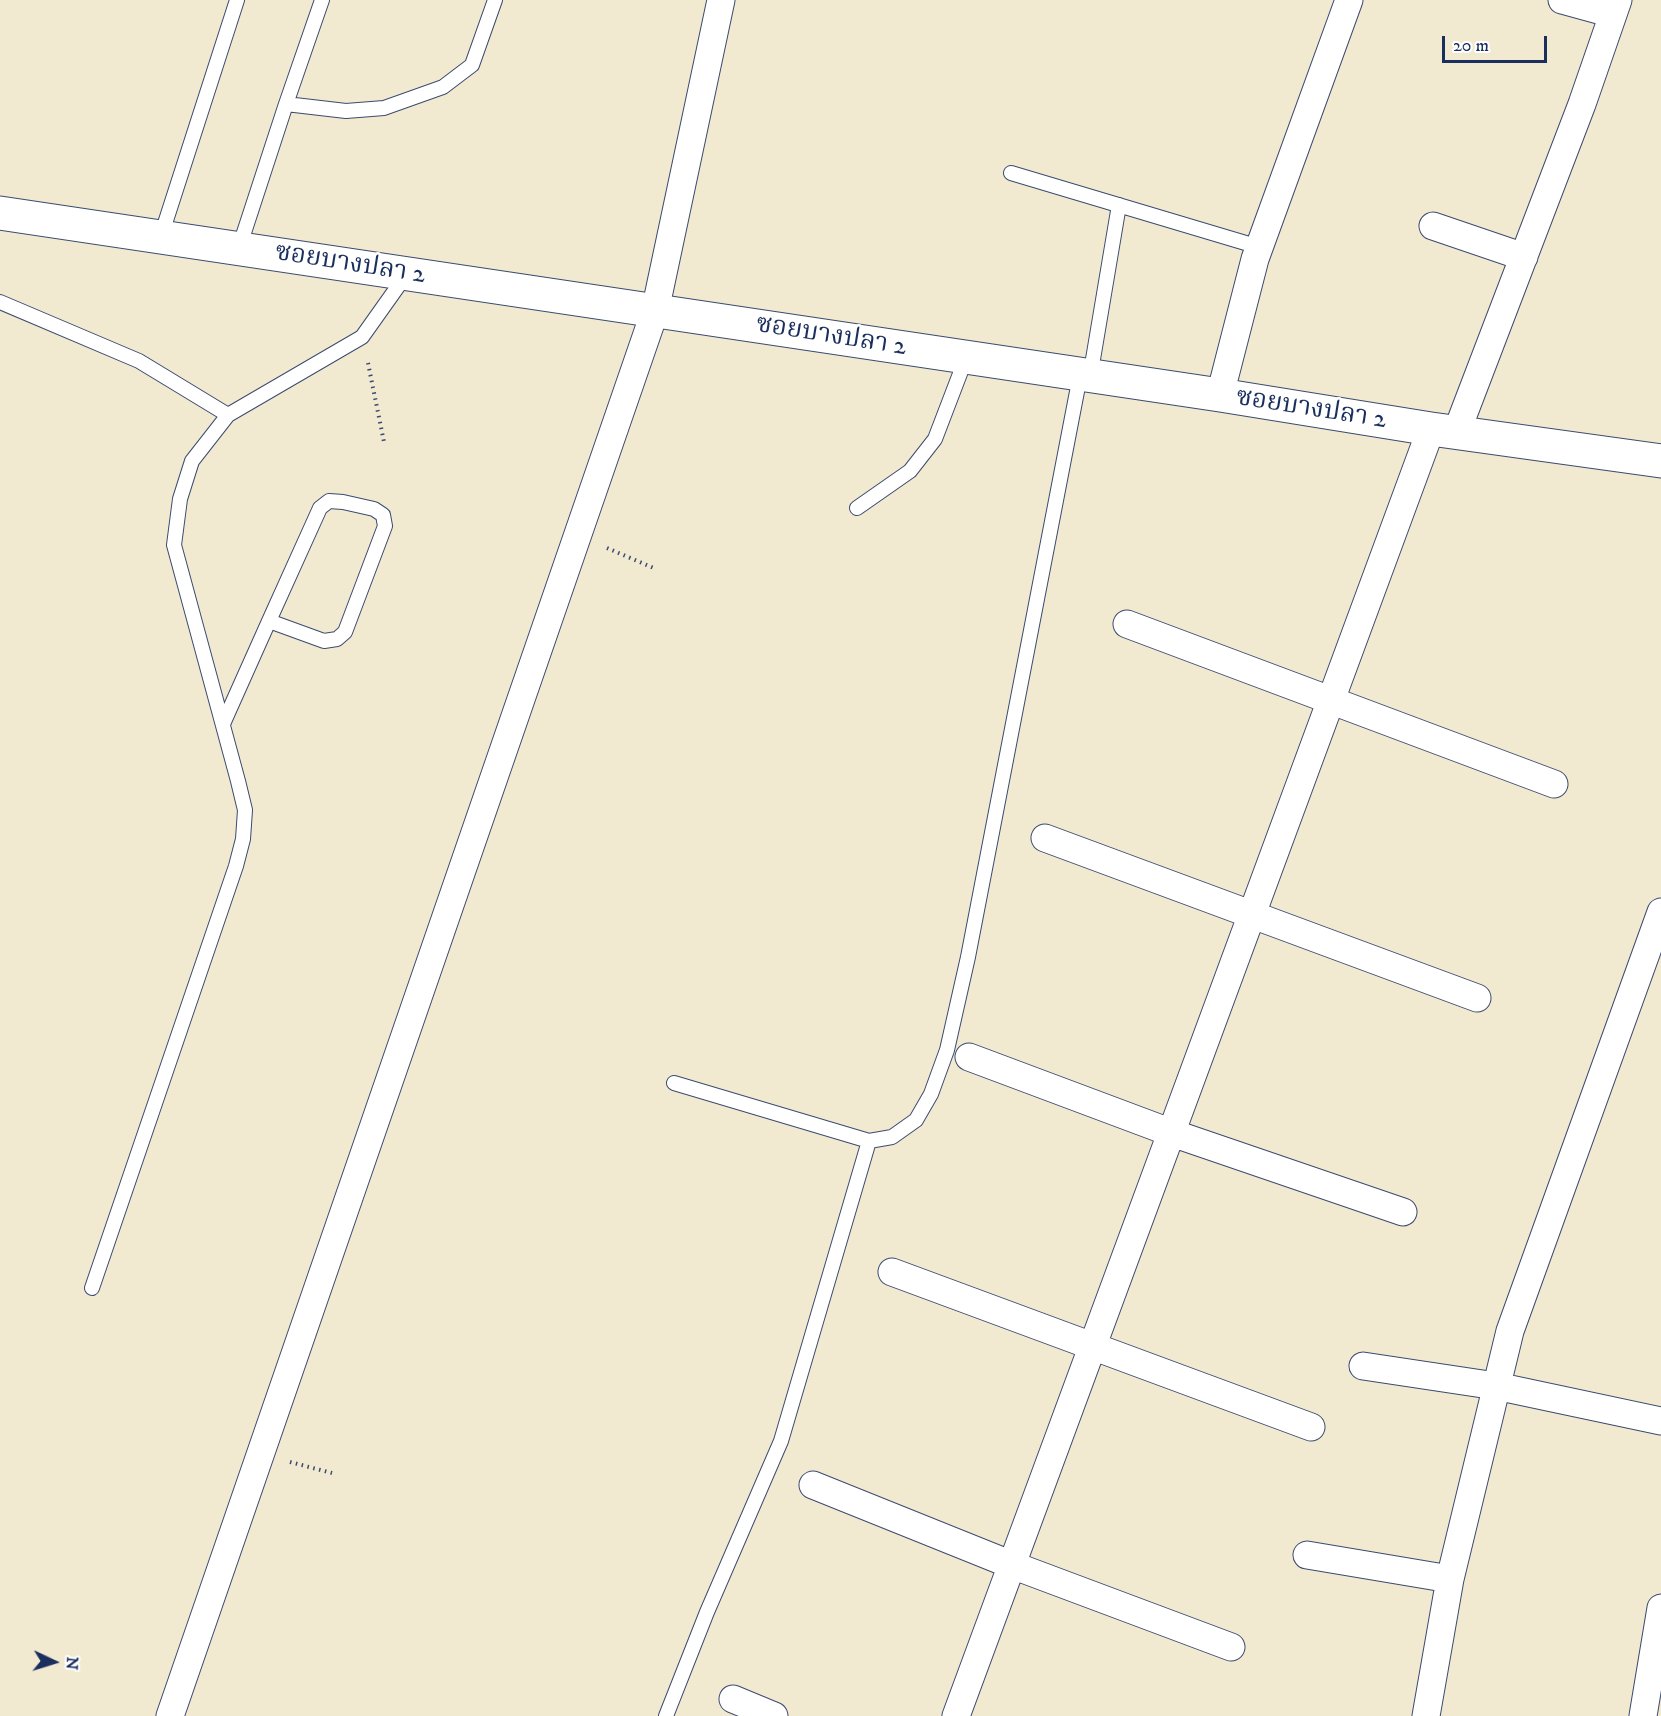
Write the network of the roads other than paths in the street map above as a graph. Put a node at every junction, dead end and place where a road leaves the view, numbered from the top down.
1 (237, 0) edge
2 (322, 0) edge
3 (495, 0) edge
4 (720, 0) edge
5 (1349, 0) edge
6 (1562, 0) edge
7 (1615, 7) edge
8 (286, 104) junction
9 (1011, 173) dead end
10 (1119, 205) junction
11 (0, 213) edge
12 (1433, 226) dead end
13 (161, 236) junction
14 (1259, 247) junction
15 (239, 248) junction
16 (1524, 257) junction
17 (406, 275) junction
18 (0, 302) edge
19 (655, 311) junction
20 (966, 358) junction
21 (1085, 376) junction
22 (1220, 395) junction
23 (228, 415) junction
24 (1444, 430) junction
25 (1661, 461) edge
26 (857, 508) dead end
27 (269, 621) junction
28 (1127, 624) dead end
29 (1330, 702) junction
30 (223, 724) junction
31 (1554, 784) dead end
32 (1045, 838) dead end
33 (1661, 912) edge
34 (1251, 916) junction
35 (1477, 998) dead end
36 (969, 1057) dead end
37 (674, 1083) dead end
38 (1172, 1133) junction
39 (869, 1141) junction
40 (1403, 1212) dead end
41 (892, 1272) dead end
42 (92, 1288) dead end
43 (1092, 1347) junction
44 (1363, 1366) dead end
45 (1496, 1386) junction
46 (1661, 1420) edge
47 (1311, 1427) dead end
48 (813, 1485) dead end
49 (1307, 1555) dead end
50 (1012, 1565) junction
51 (1450, 1580) junction
52 (1661, 1608) edge
53 (1231, 1647) dead end
54 (732, 1699) dead end
55 (170, 1716) edge
56 (666, 1716) edge
57 (774, 1716) edge
58 (956, 1716) edge
59 (1426, 1716) edge
60 (1644, 1716) edge

1 - 13 lane
2 - 8 lane
3 - 8 lane
4 - 19 street
5 - 14 street
6 - 7 street
7 - 16 street
8 - 15 lane
9 - 10 lane
10 - 14 lane
10 - 21 lane
11 - 13 street, ซอยบางปลา 2
12 - 16 street
13 - 15 street, ซอยบางปลา 2
14 - 22 street
15 - 17 street, ซอยบางปลา 2
16 - 24 street
17 - 19 street, ซอยบางปลา 2
17 - 23 lane
18 - 23 lane
19 - 20 street, ซอยบางปลา 2
19 - 55 street
20 - 21 street, ซอยบางปลา 2
20 - 26 lane
21 - 22 street, ซอยบางปลา 2
21 - 39 lane
22 - 24 street, ซอยบางปลา 2
23 - 30 lane
24 - 25 street, ซอยบางปลา 2
24 - 29 street
27 - 27 lane
27 - 30 lane
28 - 29 street
29 - 31 street
29 - 34 street
30 - 42 lane
32 - 34 street
33 - 45 street
34 - 35 street
34 - 38 street
36 - 38 street
37 - 39 lane
38 - 40 street
38 - 43 street
39 - 56 lane
41 - 43 street
43 - 47 street
43 - 50 street
44 - 45 street
45 - 46 street
45 - 51 street
48 - 50 street
49 - 51 street
50 - 53 street
50 - 58 street
51 - 59 street
52 - 60 street
54 - 57 street

